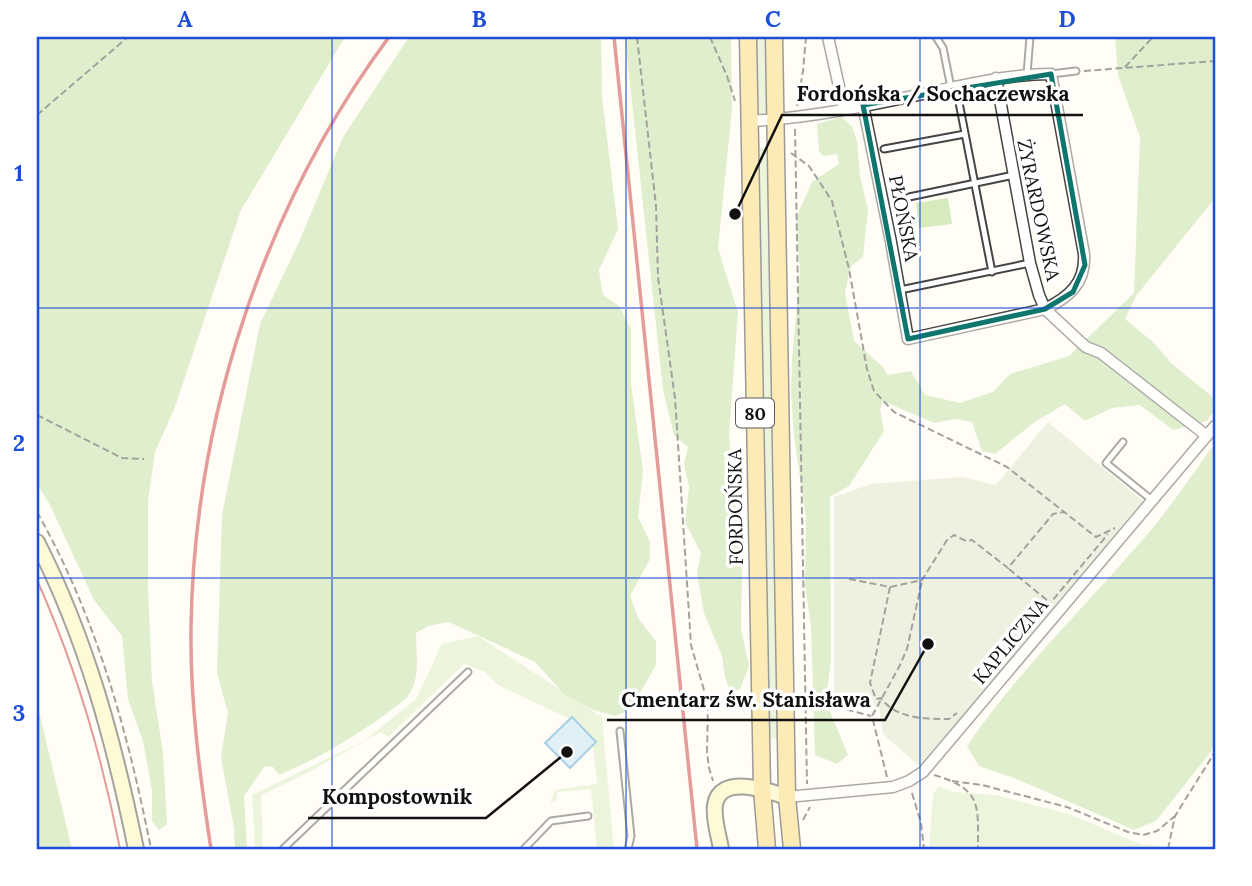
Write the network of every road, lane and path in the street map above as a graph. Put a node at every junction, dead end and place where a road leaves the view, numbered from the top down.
1 (128, 37) edge
2 (637, 37) edge
3 (710, 37) edge
4 (748, 37) edge
5 (774, 37) edge
6 (806, 37) edge
7 (828, 37) edge
8 (936, 37) edge
9 (1030, 37) edge
10 (1153, 37) edge
11 (1215, 61) edge
12 (1124, 68) junction
13 (1076, 71) joint
14 (1027, 74) junction
15 (1051, 74) junction
16 (996, 78) junction
17 (954, 88) junction
18 (863, 105) junction
19 (844, 109) junction
20 (37, 115) edge
21 (743, 116) junction
22 (794, 117) junction
23 (775, 120) junction
24 (965, 135) junction
25 (785, 149) dead end
26 (884, 149) dead end
27 (796, 156) junction
28 (1014, 176) junction
29 (975, 183) junction
30 (909, 197) dead end
31 (1030, 263) junction
32 (992, 272) junction
33 (900, 290) junction
34 (1045, 309) junction
35 (37, 415) edge
36 (1215, 426) edge
37 (1207, 436) junction
38 (1123, 442) dead end
39 (144, 460) dead end
40 (1153, 501) junction
41 (1065, 512) junction
42 (1113, 529) junction
43 (1125, 531) junction
44 (37, 542) edge
45 (1008, 568) junction
46 (849, 579) dead end
47 (922, 580) junction
48 (890, 587) junction
49 (1049, 602) junction
50 (468, 671) dead end
51 (979, 688) dead end
52 (804, 698) junction
53 (881, 698) junction
54 (961, 709) dead end
55 (873, 716) junction
56 (620, 731) dead end
57 (1215, 752) edge
58 (923, 772) junction
59 (909, 781) junction
60 (952, 781) junction
61 (889, 788) junction
62 (762, 789) junction
63 (722, 793) junction
64 (810, 795) junction
65 (787, 797) junction
66 (810, 809) dead end
67 (587, 816) dead end
68 (1175, 816) junction
69 (136, 849) edge
70 (283, 849) edge
71 (524, 849) edge
72 (628, 849) edge
73 (721, 849) edge
74 (767, 849) edge
75 (792, 849) edge
76 (924, 849) edge
77 (978, 849) edge
78 (1168, 849) edge

1 - 20 path
2 - 63 path
3 - 21 path
4 - 21 main road, FORDOŃSKA / 80
5 - 23 main road, 80
6 - 22 path
7 - 19 street
8 - 17 lane
9 - 14 lane
10 - 12 path
11 - 12 path
12 - 13 path
13 - 15 lane
14 - 15 street
14 - 16 street
15 - 34 street
16 - 17 street
16 - 28 street, ŻYRARDOWSKA
17 - 18 street
17 - 24 lane
18 - 19 street
18 - 33 street, PŁOŃSKA
19 - 22 street
21 - 23 street
21 - 62 main road, FORDOŃSKA / 80
22 - 23 street
22 - 27 path
23 - 65 main road, 80
24 - 26 lane
24 - 29 lane
25 - 27 path
27 - 41 path
27 - 52 path
28 - 29 lane
28 - 31 street, ŻYRARDOWSKA
29 - 30 lane
29 - 32 lane
31 - 32 lane
31 - 34 street, ŻYRARDOWSKA
32 - 33 lane
33 - 34 street, PŁOŃSKA
34 - 37 street, ŻYRARDOWSKA
35 - 39 path
36 - 37 street, KAPLICZNA
37 - 40 street, KAPLICZNA
38 - 40 lane
40 - 43 street, KAPLICZNA
41 - 42 path
41 - 45 path
42 - 43 path
42 - 49 path
43 - 58 street, KAPLICZNA
44 - 69 street
45 - 47 path
45 - 49 path
46 - 48 path
47 - 48 path
47 - 53 path
48 - 53 path
49 - 51 path
50 - 70 lane
52 - 55 path
52 - 64 path
53 - 54 path
53 - 55 path
55 - 61 path
56 - 72 lane
57 - 68 path
58 - 59 street, KAPLICZNA
58 - 60 path
59 - 61 street, KAPLICZNA
59 - 76 path
60 - 68 path
60 - 77 path
61 - 64 street, KAPLICZNA
62 - 63 street
62 - 65 street
62 - 74 main road, FORDOŃSKA / 80
63 - 73 street
64 - 65 street, KAPLICZNA
64 - 66 path
65 - 75 main road, 80
67 - 71 lane
68 - 78 path

